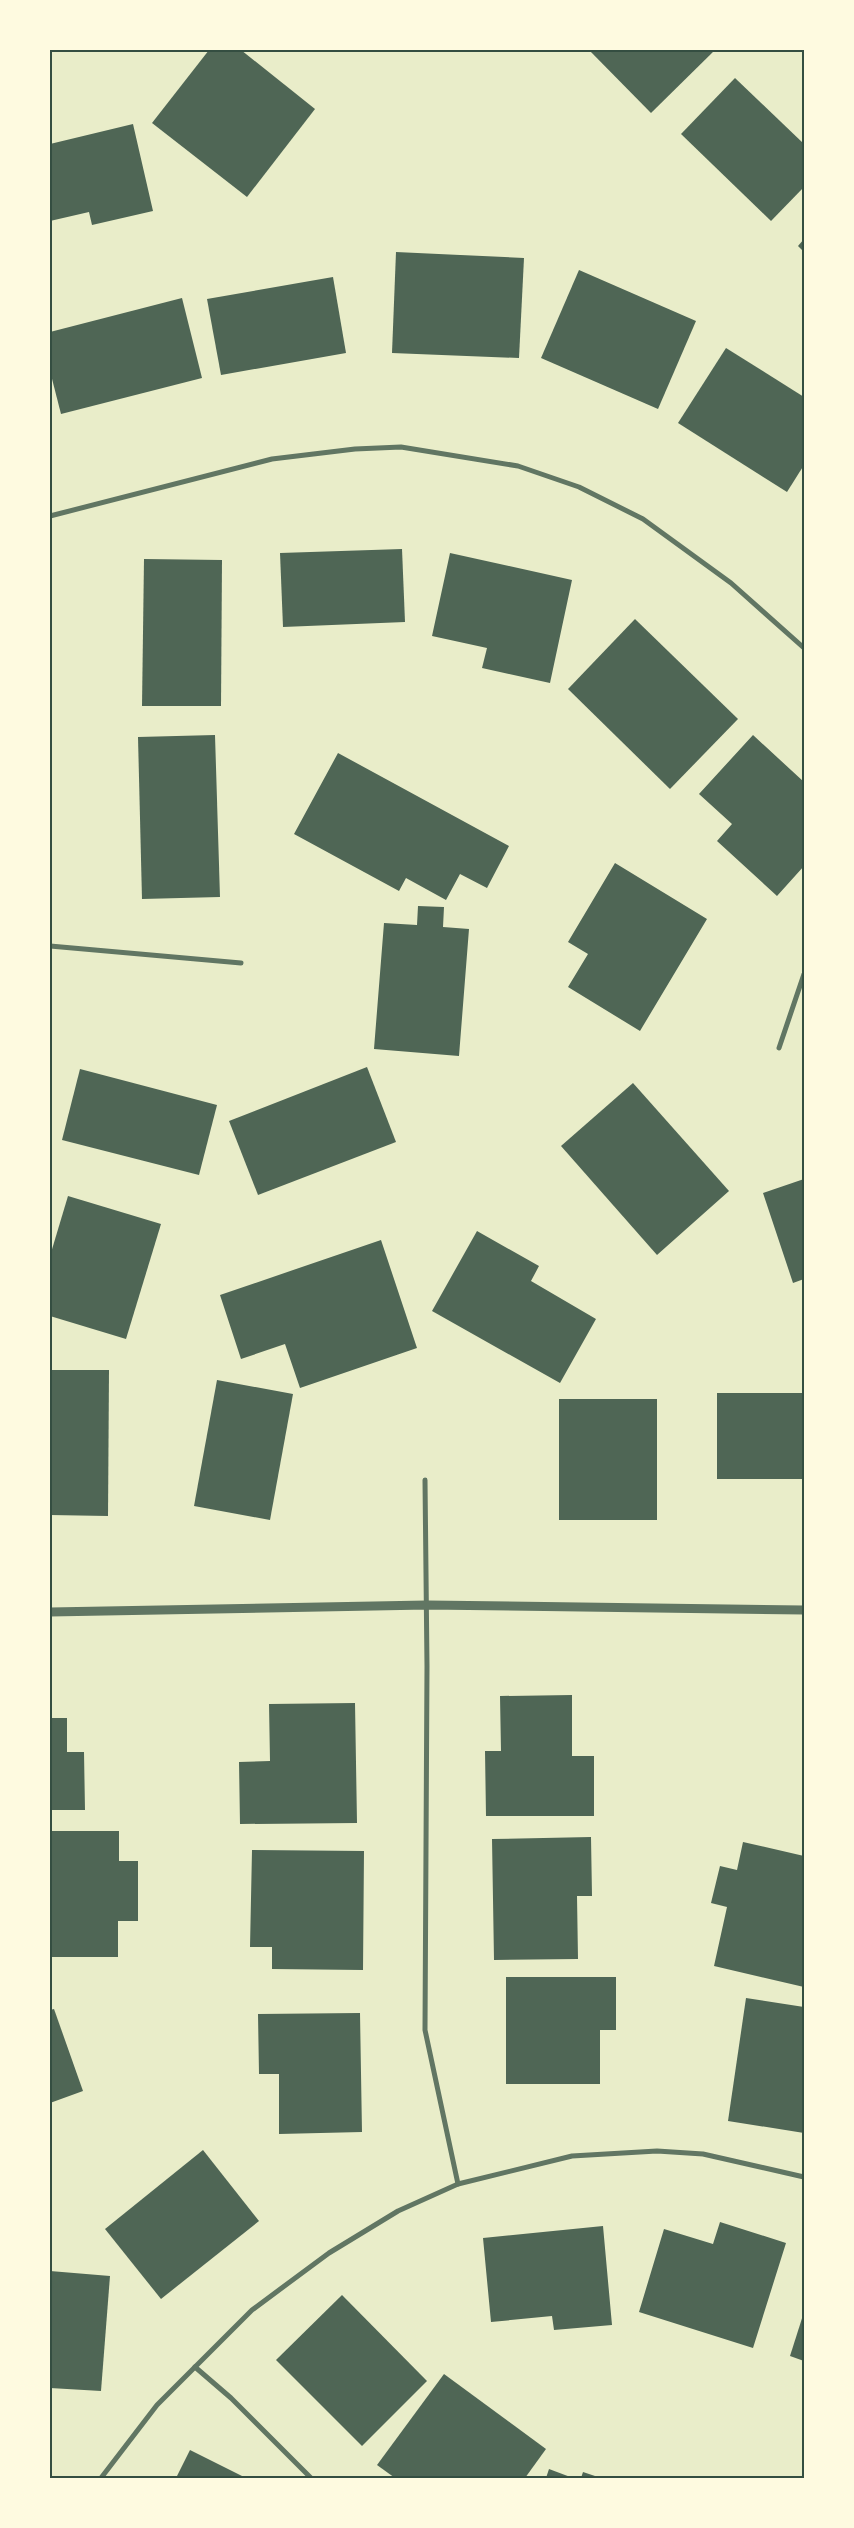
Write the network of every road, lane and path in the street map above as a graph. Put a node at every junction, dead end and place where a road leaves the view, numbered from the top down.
1 (50, 516) edge
2 (804, 648) edge
3 (50, 946) edge
4 (242, 963) dead end
5 (804, 974) edge
6 (779, 1048) dead end
7 (425, 1480) dead end
8 (426, 1605) junction
9 (804, 1610) edge
10 (50, 1612) edge
11 (804, 2177) edge
12 (458, 2184) junction
13 (194, 2367) junction
14 (100, 2478) edge
15 (311, 2478) edge

1 - 2 street
3 - 4 street
5 - 6 street
7 - 8 street
8 - 9 street
8 - 10 street
8 - 12 street
11 - 12 street
12 - 13 street
13 - 14 street
13 - 15 street

